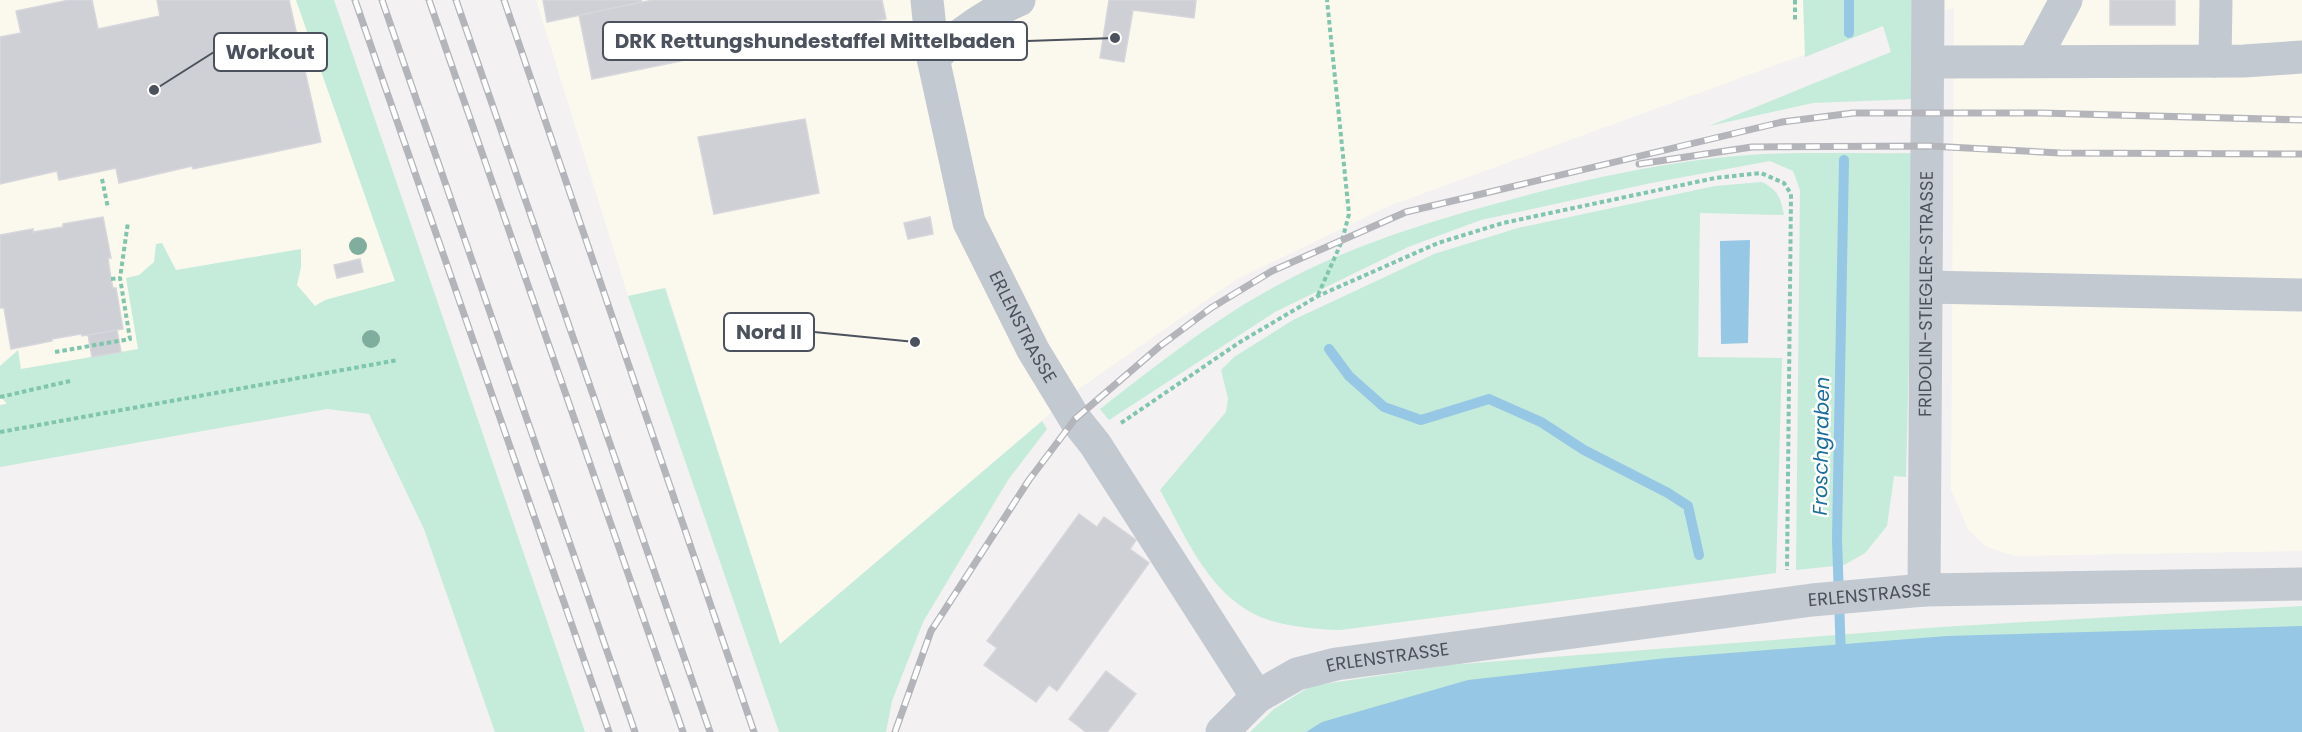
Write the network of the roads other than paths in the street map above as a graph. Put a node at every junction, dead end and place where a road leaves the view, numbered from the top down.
1 (927, 0) edge
2 (1019, 0) edge
3 (1928, 0) edge
4 (2066, 0) edge
5 (2216, 0) edge
6 (2302, 57) edge
7 (933, 58) junction
8 (2034, 60) junction
9 (2215, 61) junction
10 (1928, 62) junction
11 (1927, 287) junction
12 (2302, 295) edge
13 (2302, 584) edge
14 (1924, 590) junction
15 (1257, 697) junction
16 (1222, 732) edge

1 - 7 street, ERLENSTRASSE
2 - 7 street
3 - 10 street, FRIDOLIN-STIEGLER-STRASSE
4 - 8 street
5 - 9 street
6 - 9 street
7 - 15 street, ERLENSTRASSE
8 - 9 street
8 - 10 street
10 - 11 street, FRIDOLIN-STIEGLER-STRASSE
11 - 12 street
11 - 14 street, FRIDOLIN-STIEGLER-STRASSE
13 - 14 street, ERLENSTRASSE
14 - 15 street, ERLENSTRASSE
15 - 16 street

